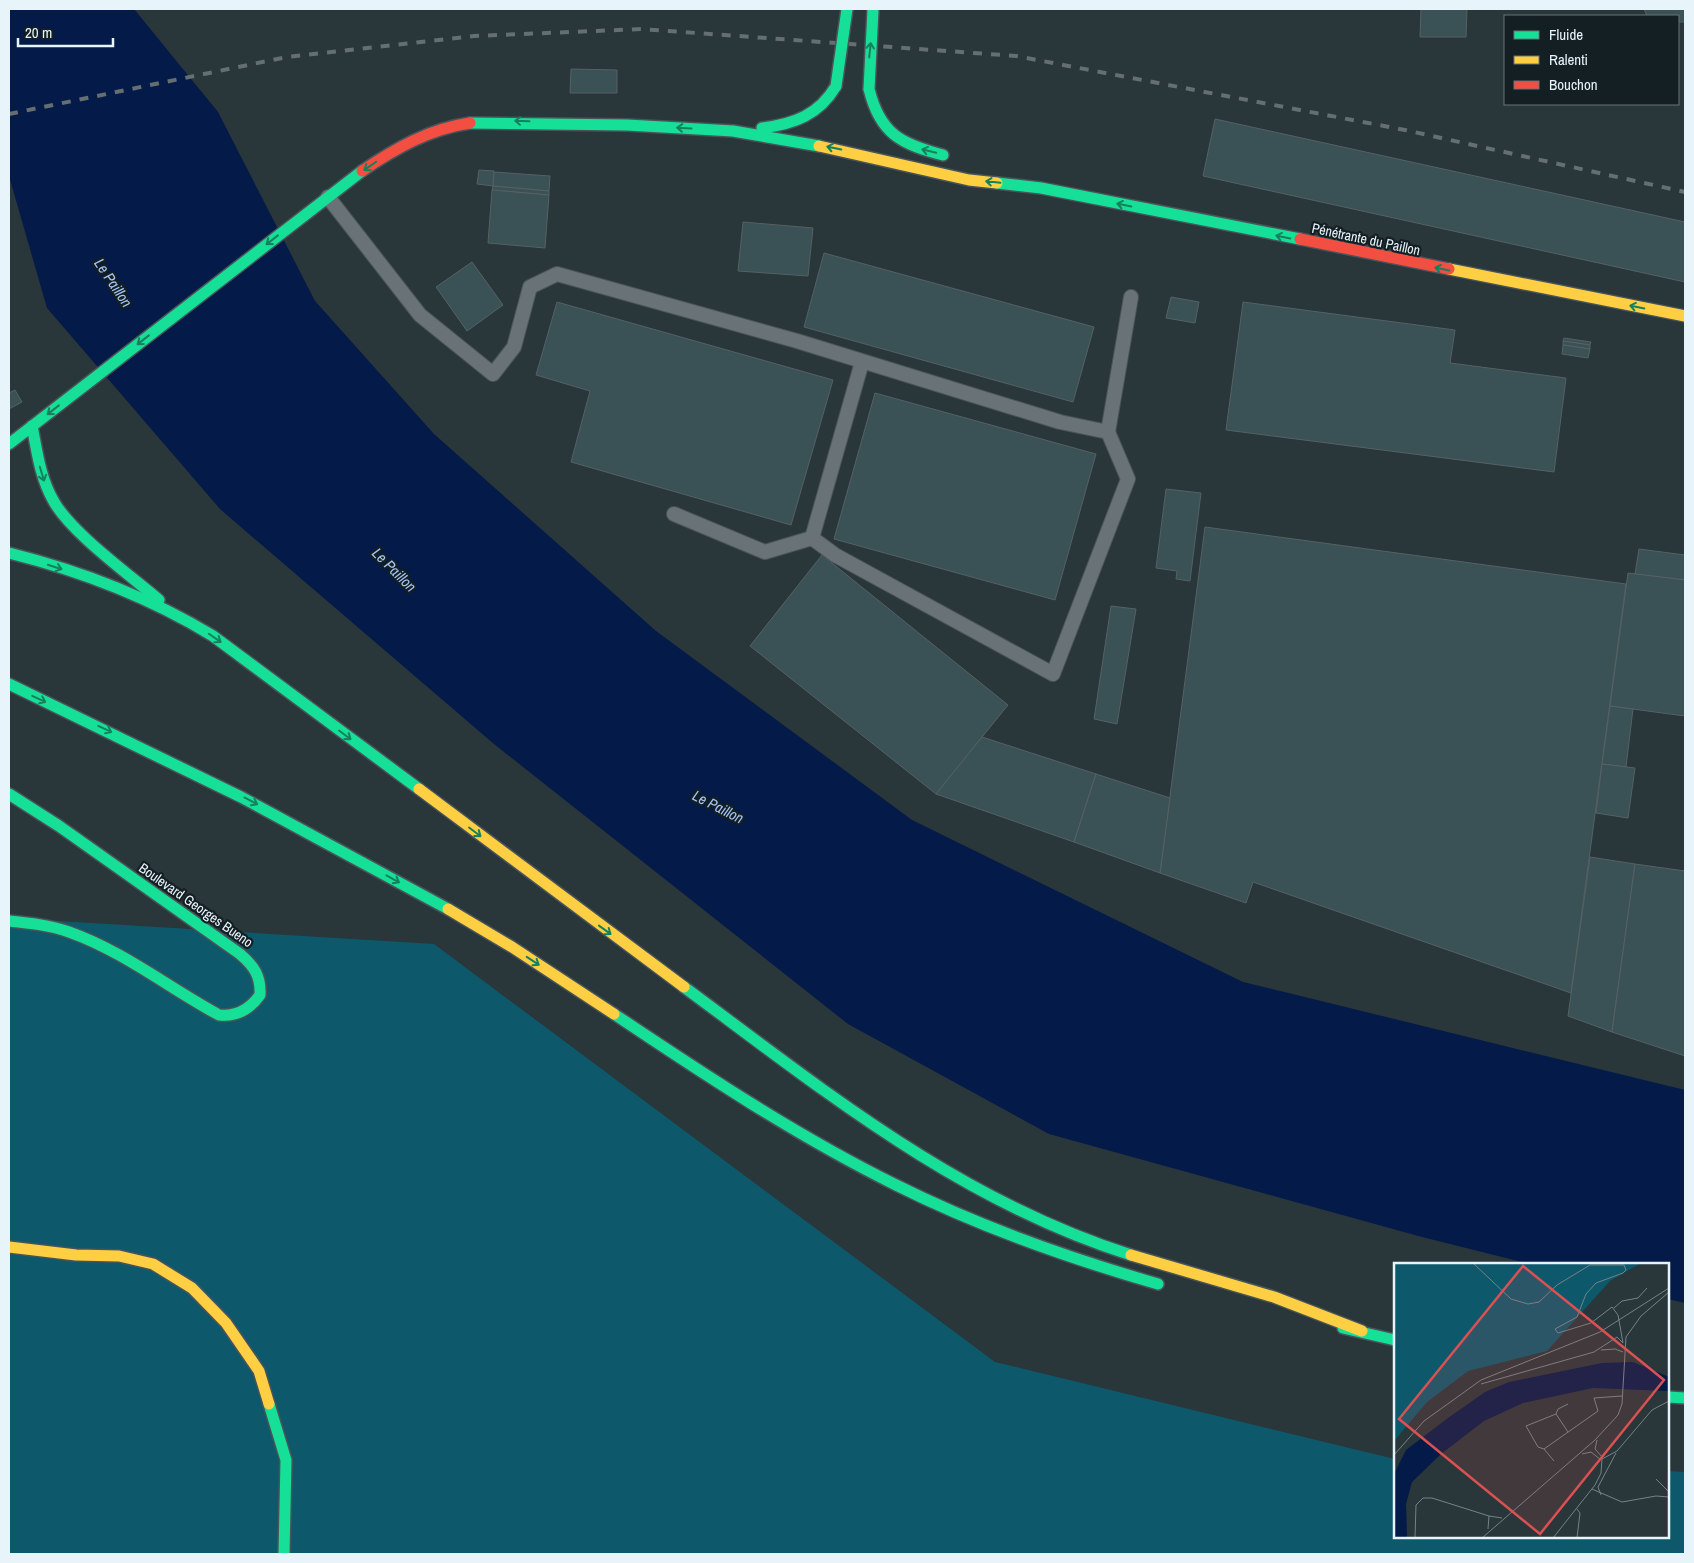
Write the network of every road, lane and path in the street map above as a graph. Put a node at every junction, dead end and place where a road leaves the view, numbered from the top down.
1 (847, 9) edge
2 (873, 9) edge
3 (733, 131) junction
4 (959, 158) dead end
5 (996, 170) dead end
6 (1041, 188) junction
7 (328, 197) junction
8 (1131, 297) dead end
9 (1685, 316) edge
10 (862, 362) junction
11 (32, 426) junction
12 (1108, 432) junction
13 (9, 444) edge
14 (674, 514) dead end
15 (812, 538) junction
16 (9, 553) edge
17 (174, 612) junction
18 (9, 684) edge
19 (9, 794) edge
20 (9, 921) edge
21 (9, 1247) edge
22 (1168, 1287) dead end
23 (1305, 1321) dead end
24 (1362, 1331) junction
25 (1394, 1340) edge
26 (1669, 1397) edge
27 (1685, 1398) edge
28 (284, 1554) edge

1 - 3 main road, bridge
4 -> 2 main road, bridge
6 -> 3 main road
3 -> 7 main road
5 - 6 main road
9 -> 6 main road, Pénétrante du Paillon
7 - 10 lane
7 -> 11 main road
8 - 12 lane
10 - 12 lane
10 - 15 lane
11 - 13 main road
11 -> 17 main road
12 - 15 lane
14 - 15 lane
16 -> 17 main road
17 -> 24 main road
18 -> 22 main road
19 - 20 main road, Boulevard Georges Bueno
21 - 28 main road
23 - 24 main road
24 - 25 main road
26 - 27 main road

